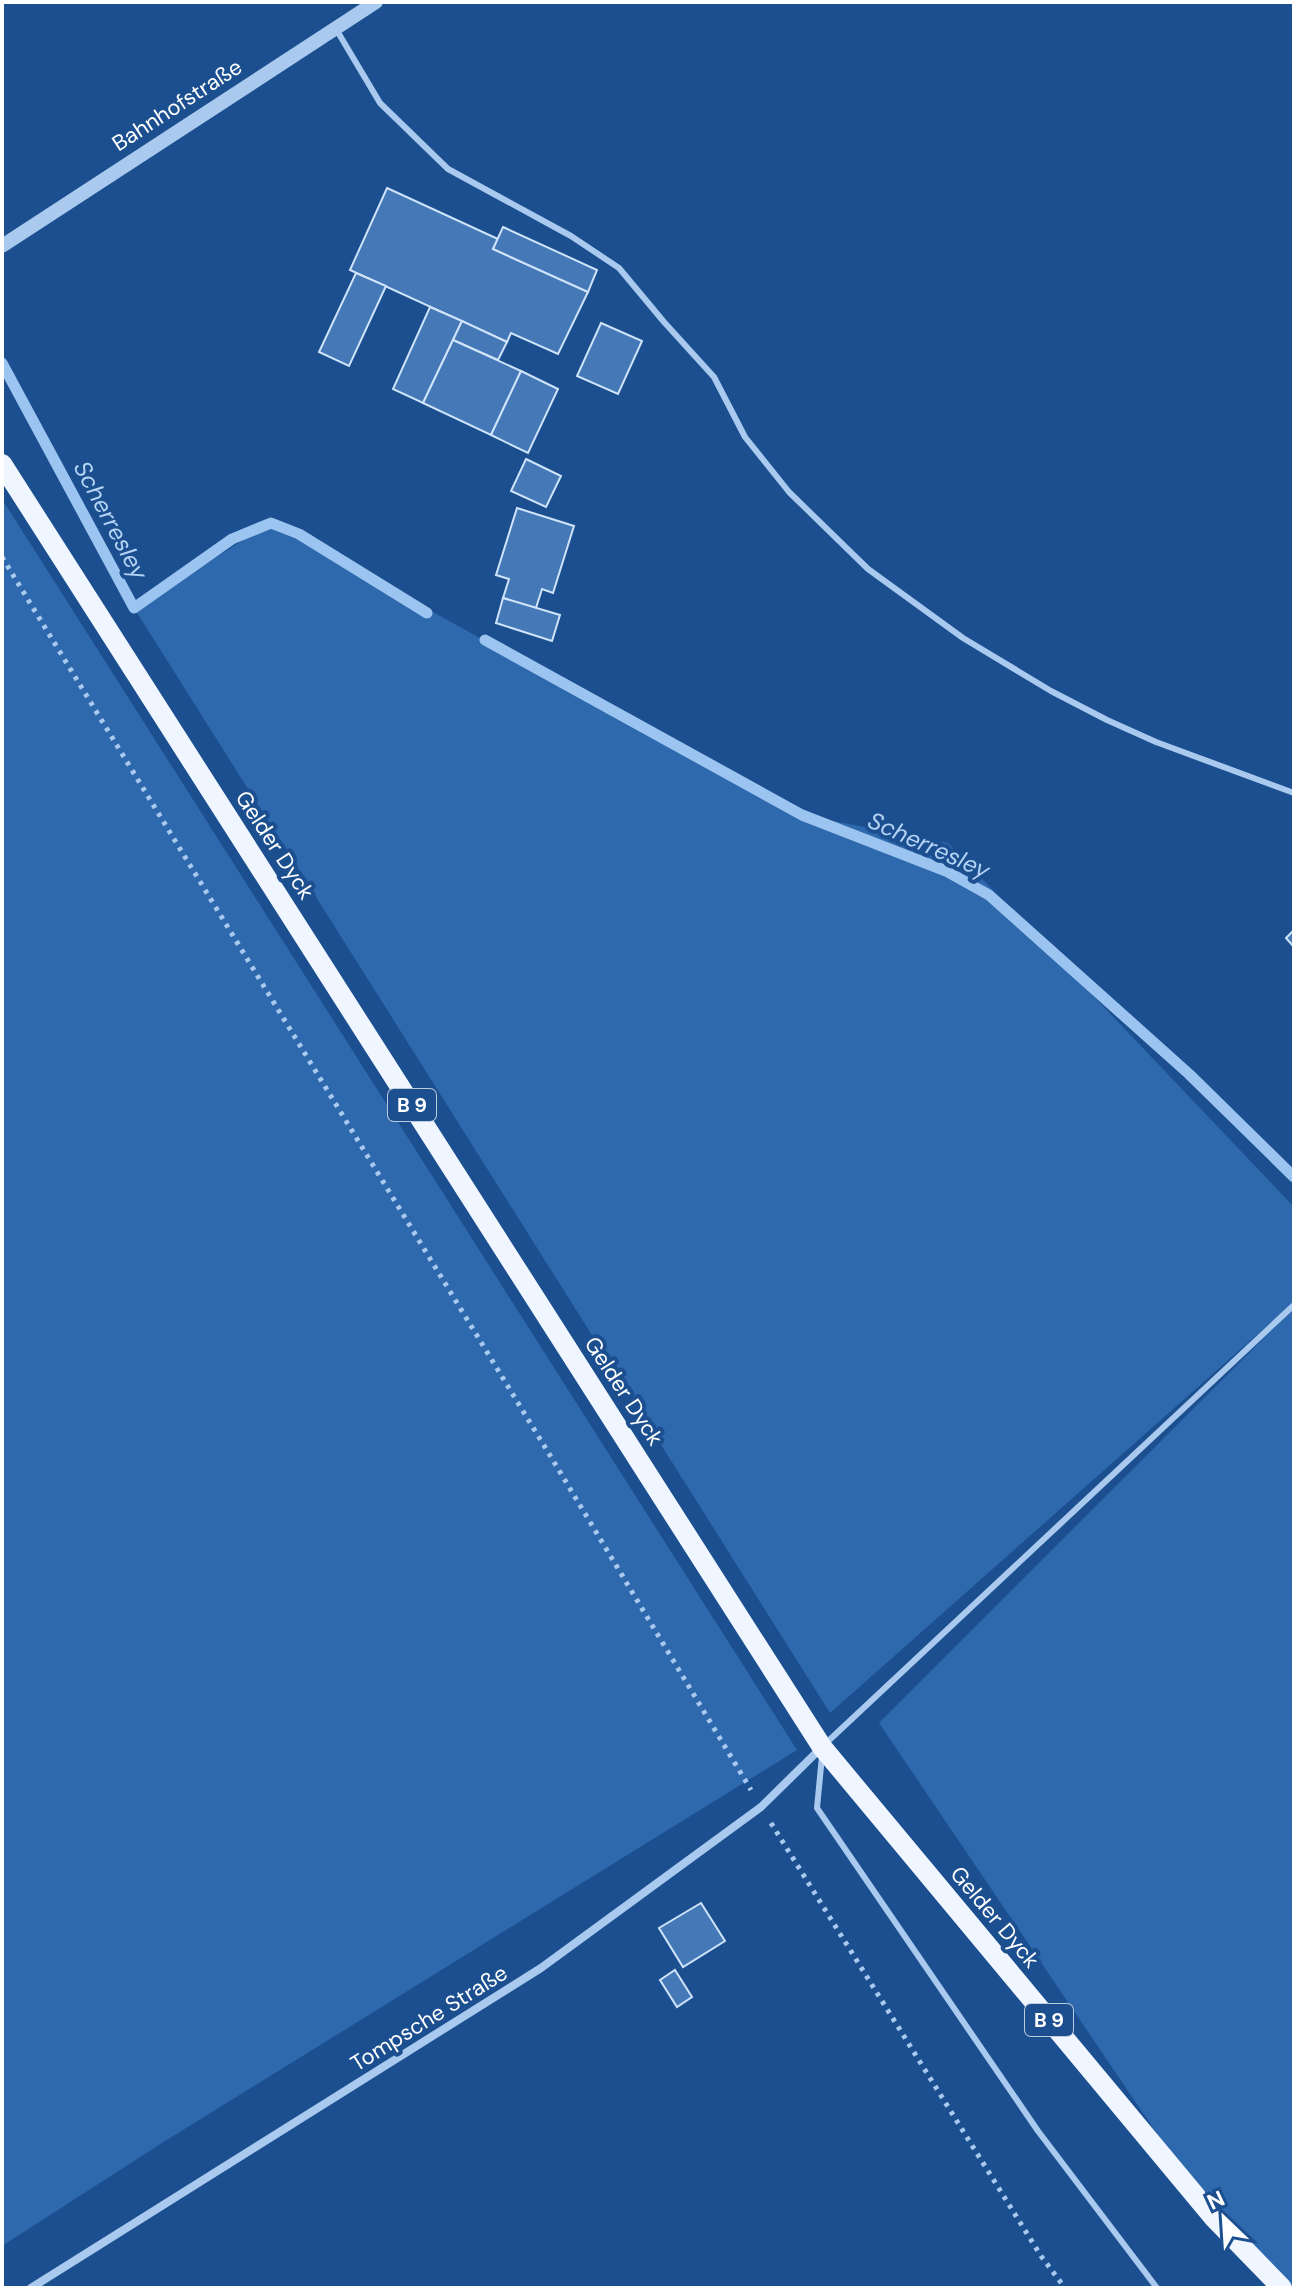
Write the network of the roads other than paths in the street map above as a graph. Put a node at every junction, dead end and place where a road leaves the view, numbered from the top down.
1 (376, 2) edge
2 (336, 28) junction
3 (2, 246) edge
4 (2, 464) edge
5 (1294, 793) edge
6 (1294, 1305) edge
7 (822, 1747) junction
8 (31, 2288) edge
9 (1157, 2288) edge
10 (1282, 2288) edge

1 - 2 street, Bahnhofstraße
2 - 3 street, Bahnhofstraße
2 - 5 lane
4 - 7 main road, Gelder Dyck / B 9
6 - 7 lane
7 - 8 street, Tompsche Straße
7 - 9 lane
7 - 10 main road, Gelder Dyck / B 9

